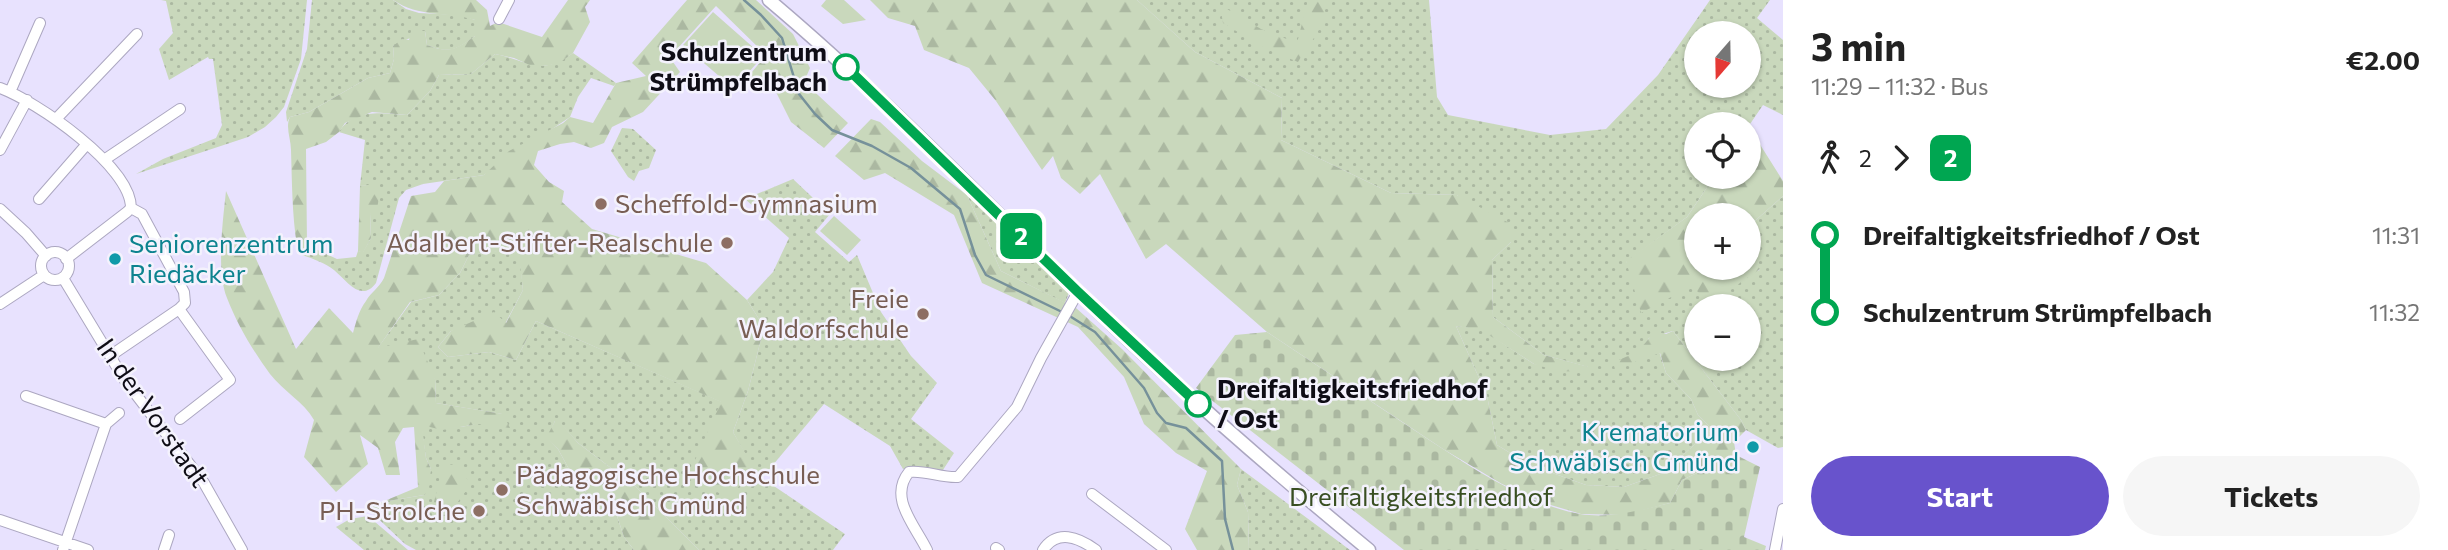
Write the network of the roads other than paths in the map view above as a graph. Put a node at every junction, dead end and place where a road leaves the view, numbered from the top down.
1 (509, 0) edge
2 (769, 0) edge
3 (499, 19) dead end
4 (40, 23) dead end
5 (137, 34) dead end
6 (5, 90) edge
7 (27, 100) junction
8 (180, 109) dead end
9 (56, 119) junction
10 (87, 144) junction
11 (0, 150) edge
12 (104, 160) junction
13 (39, 199) dead end
14 (131, 208) junction
15 (0, 209) edge
16 (46, 256) junction
17 (66, 259) junction
18 (44, 275) junction
19 (63, 278) junction
20 (1076, 296) junction
21 (0, 304) edge
22 (179, 309) junction
23 (110, 356) junction
24 (26, 396) dead end
25 (119, 413) dead end
26 (180, 419) dead end
27 (106, 424) junction
28 (1092, 494) dead end
29 (1783, 509) edge
30 (0, 520) edge
31 (169, 535) dead end
32 (65, 546) edge
33 (88, 550) edge
34 (164, 550) edge
35 (242, 550) edge
36 (927, 550) edge
37 (1042, 550) edge
38 (1096, 550) edge
39 (1166, 550) edge
40 (1369, 550) edge
41 (1775, 550) edge

1 - 3 street
2 - 20 main road
4 - 6 street
5 - 9 street
6 - 7 street
7 - 9 street
7 - 11 street
8 - 12 street
9 - 10 street
10 - 12 street
10 - 13 street
12 - 14 street
14 - 17 street
14 - 22 street
15 - 16 street
16 - 17 street
16 - 18 street
17 - 19 street
18 - 19 street
18 - 21 street
19 - 23 street, In der Vorstadt
20 - 36 street
20 - 40 main road
22 - 23 street
22 - 26 street
23 - 35 street, In der Vorstadt
24 - 27 street
25 - 27 street
27 - 32 street
28 - 39 street
29 - 41 street
30 - 32 street
31 - 34 street
32 - 33 street
37 - 38 street

